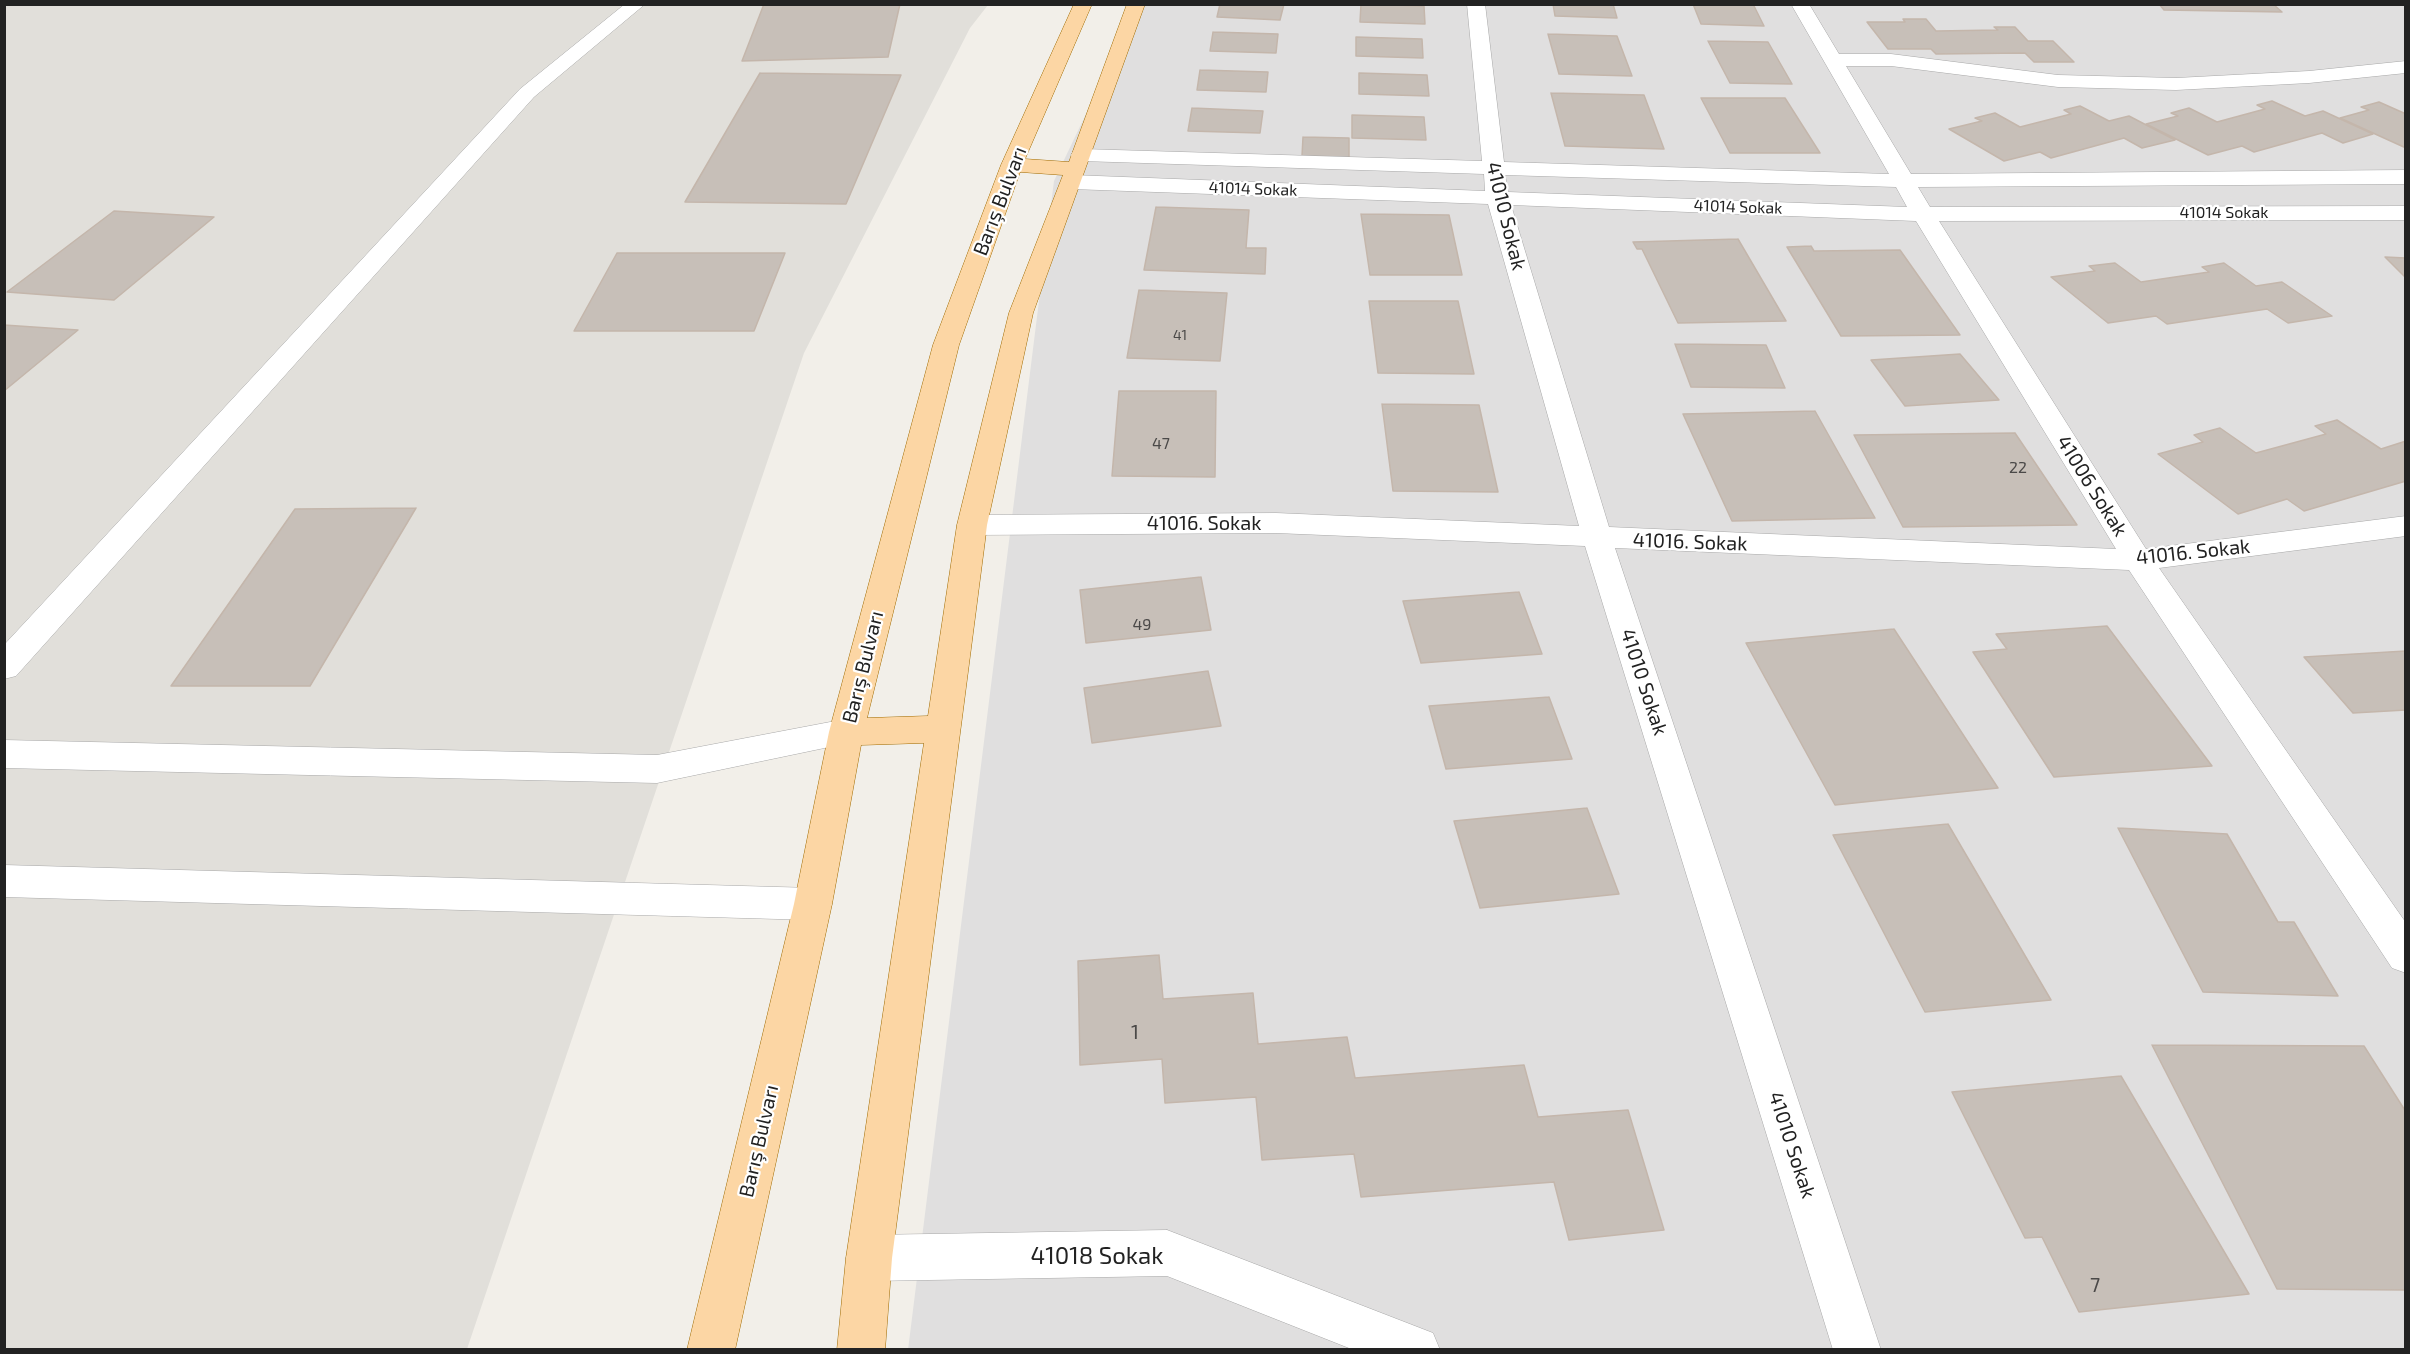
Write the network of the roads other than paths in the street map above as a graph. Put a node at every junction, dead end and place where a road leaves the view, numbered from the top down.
1 (1083, 4) edge
2 (1136, 4) edge
3 (1476, 4) edge
4 (1800, 4) edge
5 (635, 5) edge
6 (1833, 60) junction
7 (2406, 67) edge
8 (1012, 165) junction
9 (1077, 169) junction
10 (2406, 177) edge
11 (1903, 181) junction
12 (1495, 184) junction
13 (2406, 213) edge
14 (1923, 214) junction
15 (972, 525) junction
16 (2406, 526) edge
17 (1597, 538) junction
18 (2139, 560) junction
19 (4, 667) edge
20 (943, 729) junction
21 (846, 732) junction
22 (4, 754) edge
23 (4, 882) edge
24 (813, 904) junction
25 (2406, 956) edge
26 (869, 1258) junction
27 (711, 1350) edge
28 (861, 1350) edge
29 (1416, 1350) edge
30 (1857, 1350) edge

1 - 8 main road, Barış Bulvarı
2 - 9 main road
3 - 12 street, 41010 Sokak
4 - 6 street, 41006 Sokak
5 - 19 street
6 - 7 street
6 - 11 street, 41006 Sokak
8 - 9 main road
8 - 21 main road, Barış Bulvarı
9 - 12 street, 41014 Sokak
9 - 15 main road
10 - 11 street, 41014 Sokak
11 - 12 street, 41014 Sokak
11 - 14 street, 41006 Sokak
12 - 14 street, 41014 Sokak
12 - 17 street, 41010 Sokak
13 - 14 street, 41014 Sokak
14 - 18 street, 41006 Sokak
15 - 17 street, 41016. Sokak
15 - 20 main road
16 - 18 street, 41016. Sokak
17 - 18 street, 41016. Sokak
17 - 30 street, 41010 Sokak
18 - 25 street, 41006 Sokak
20 - 21 main road
20 - 26 main road
21 - 22 street
21 - 24 main road, Barış Bulvarı
23 - 24 street
24 - 27 main road, Barış Bulvarı
26 - 28 main road
26 - 29 street, 41018 Sokak

